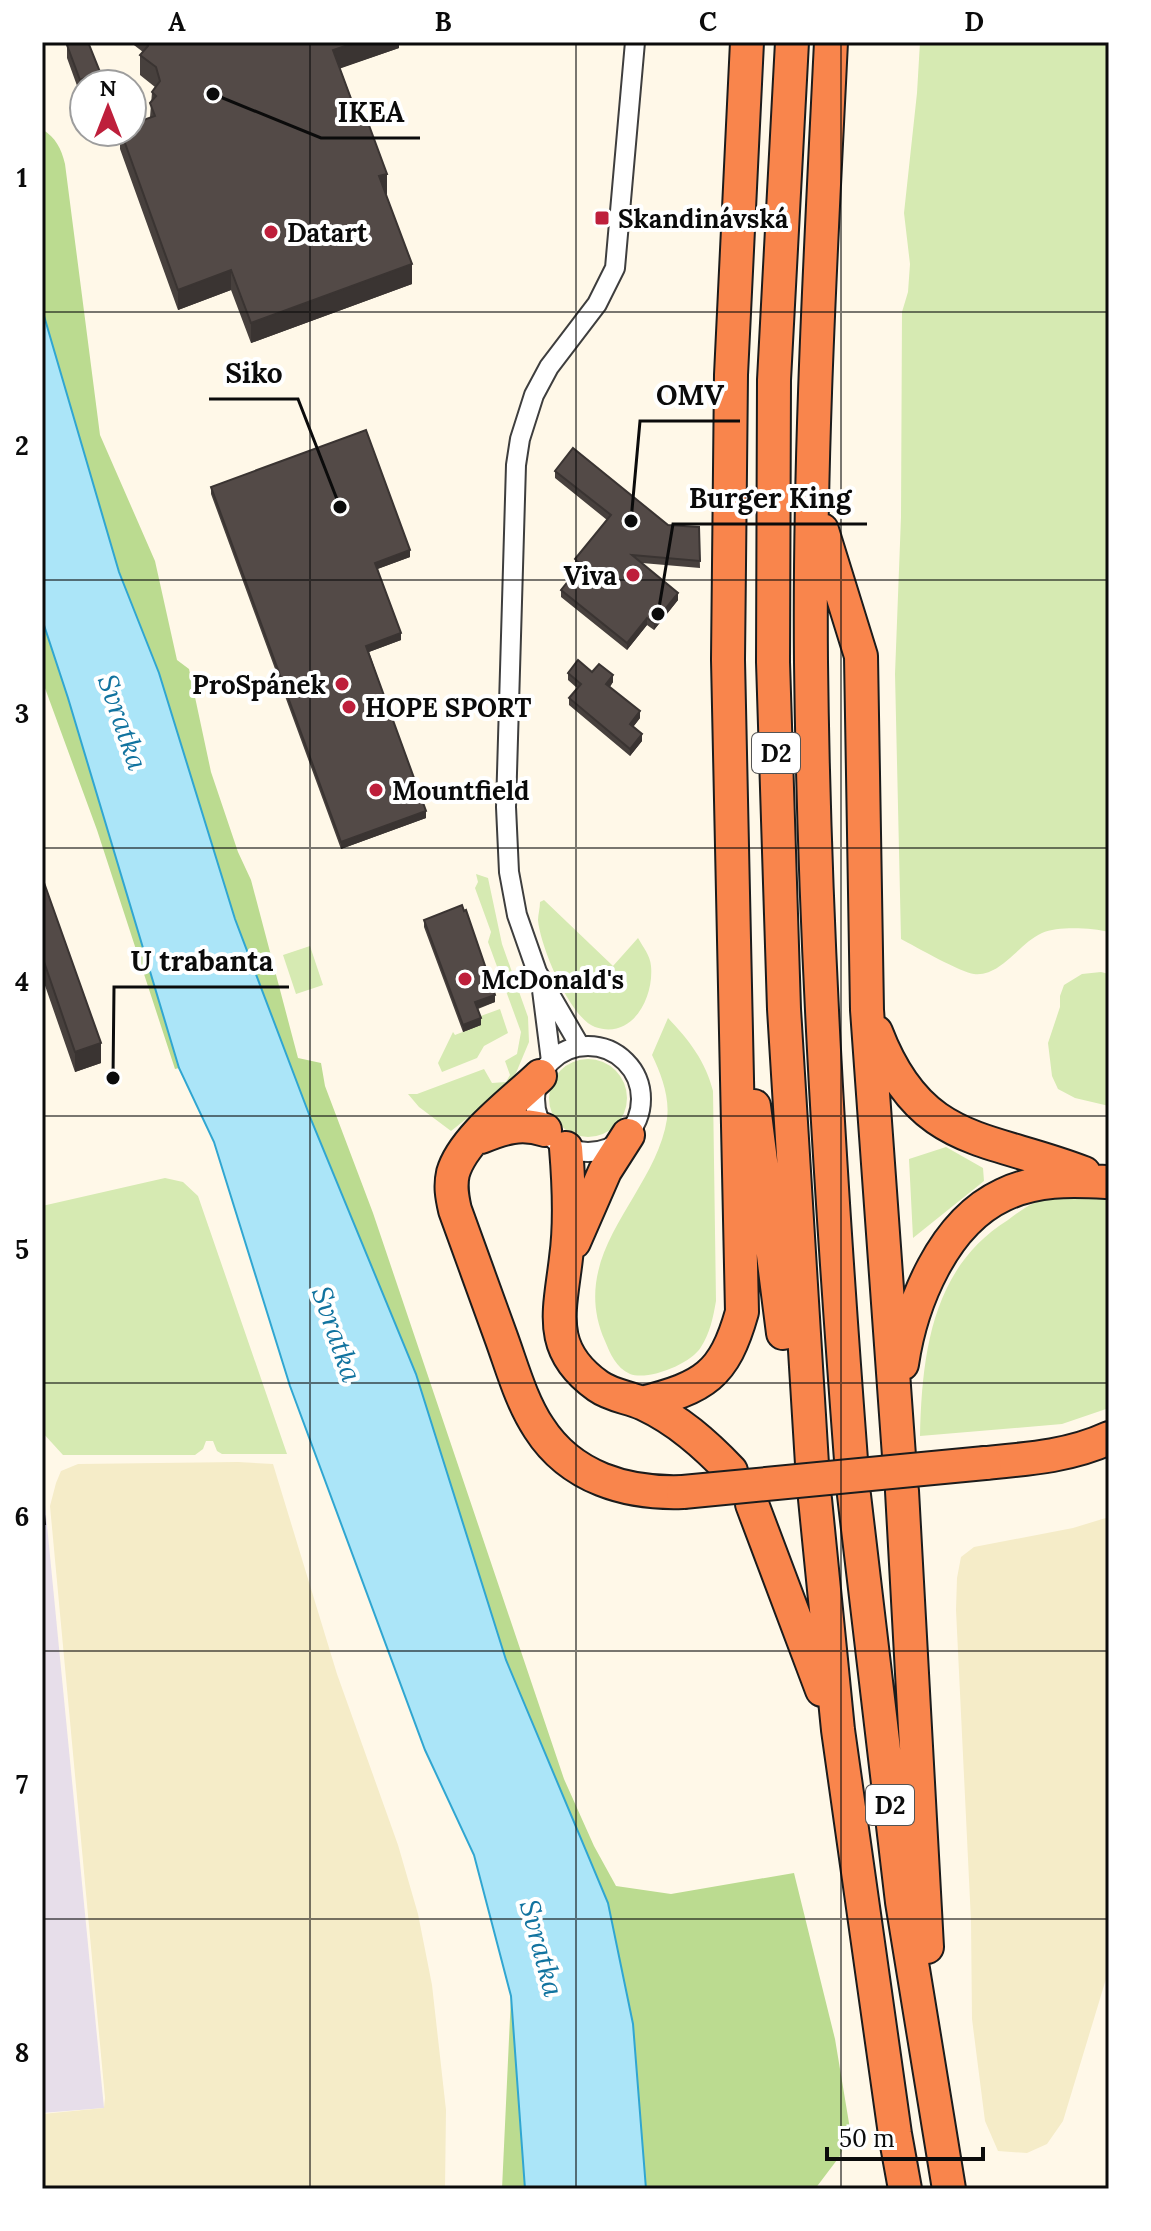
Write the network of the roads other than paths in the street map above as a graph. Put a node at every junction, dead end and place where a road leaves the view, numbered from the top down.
1 (635, 42) edge
2 (792, 42) edge
3 (831, 42) edge
4 (746, 58) edge
5 (729, 176) dead end
6 (813, 501) junction
7 (541, 983) junction
8 (736, 1008) junction
9 (867, 1010) junction
10 (580, 1046) junction
11 (546, 1068) junction
12 (628, 1135) junction
13 (474, 1139) junction
14 (555, 1139) junction
15 (1107, 1183) edge
16 (566, 1259) junction
17 (642, 1403) junction
18 (1109, 1438) edge
19 (851, 1460) dead end
20 (731, 1471) dead end
21 (902, 1491) dead end
22 (854, 1495) dead end
23 (815, 1499) dead end
24 (752, 1504) dead end
25 (838, 1730) junction
26 (935, 2114) junction
27 (905, 2189) edge
28 (949, 2189) edge

1 - 7 street
2 - 8 highway, D2
3 - 6 highway, D2
4 - 5 highway
4 - 8 highway
6 - 9 highway
6 - 19 highway, D2
7 - 10 street
7 - 11 street
8 - 17 highway
9 - 15 highway
9 - 15 highway
10 - 11 street
10 - 12 street
11 - 13 highway
11 - 14 street
12 - 14 street
12 - 16 highway
13 - 14 highway
13 - 18 highway, bridge
14 - 16 highway
16 - 17 highway
17 - 20 highway
21 - 26 highway
22 - 26 highway, D2
23 - 25 highway, D2
24 - 25 highway
25 - 27 highway, D2
26 - 28 highway, D2

